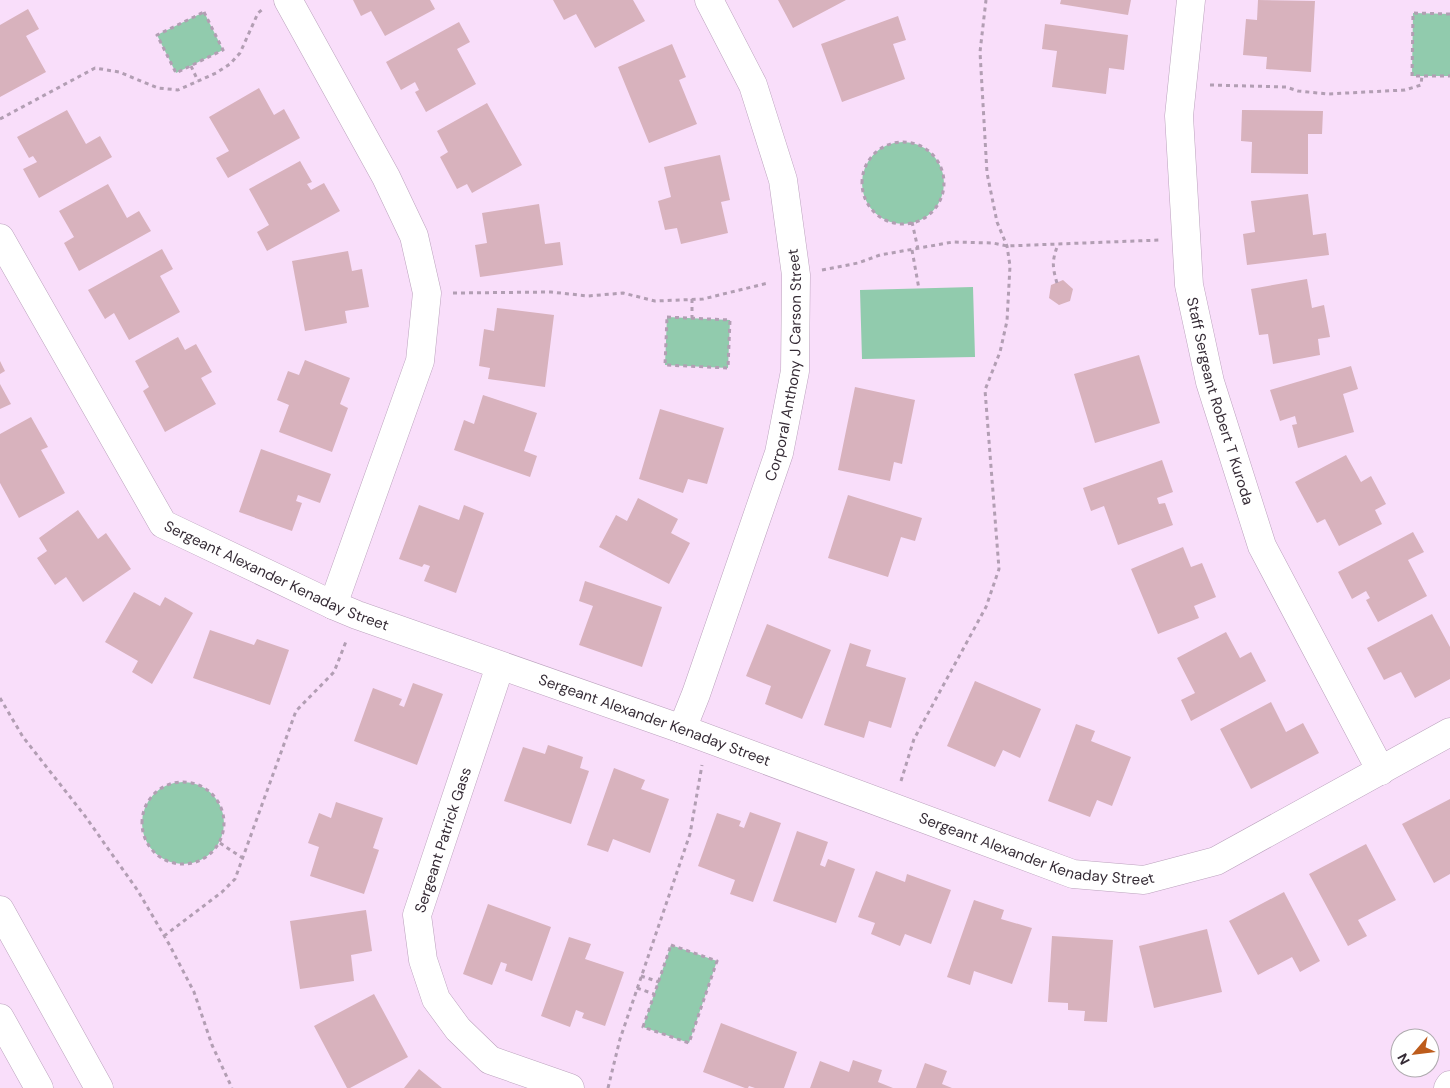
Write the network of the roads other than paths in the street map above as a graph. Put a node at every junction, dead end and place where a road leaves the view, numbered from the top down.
1 (709, 0) edge
2 (1191, 0) edge
3 (278, 2) edge
4 (0, 238) edge
5 (345, 610) junction
6 (500, 666) junction
7 (682, 729) junction
8 (1450, 732) edge
9 (1381, 771) junction
10 (0, 910) edge
11 (0, 1018) edge
12 (39, 1088) edge
13 (99, 1088) edge
14 (570, 1088) edge

1 - 7 street, Corporal Anthony J Carson Street
2 - 9 street, Staff Sergeant Robert T Kuroda
3 - 5 street
4 - 5 street, Sergeant Alexander Kenaday Street
5 - 6 street, Sergeant Alexander Kenaday Street
6 - 7 street, Sergeant Alexander Kenaday Street
6 - 14 street, Sergeant Patrick Gass
7 - 9 street, Sergeant Alexander Kenaday Street
8 - 9 street, Sergeant Alexander Kenaday Street
10 - 13 street
11 - 12 street

